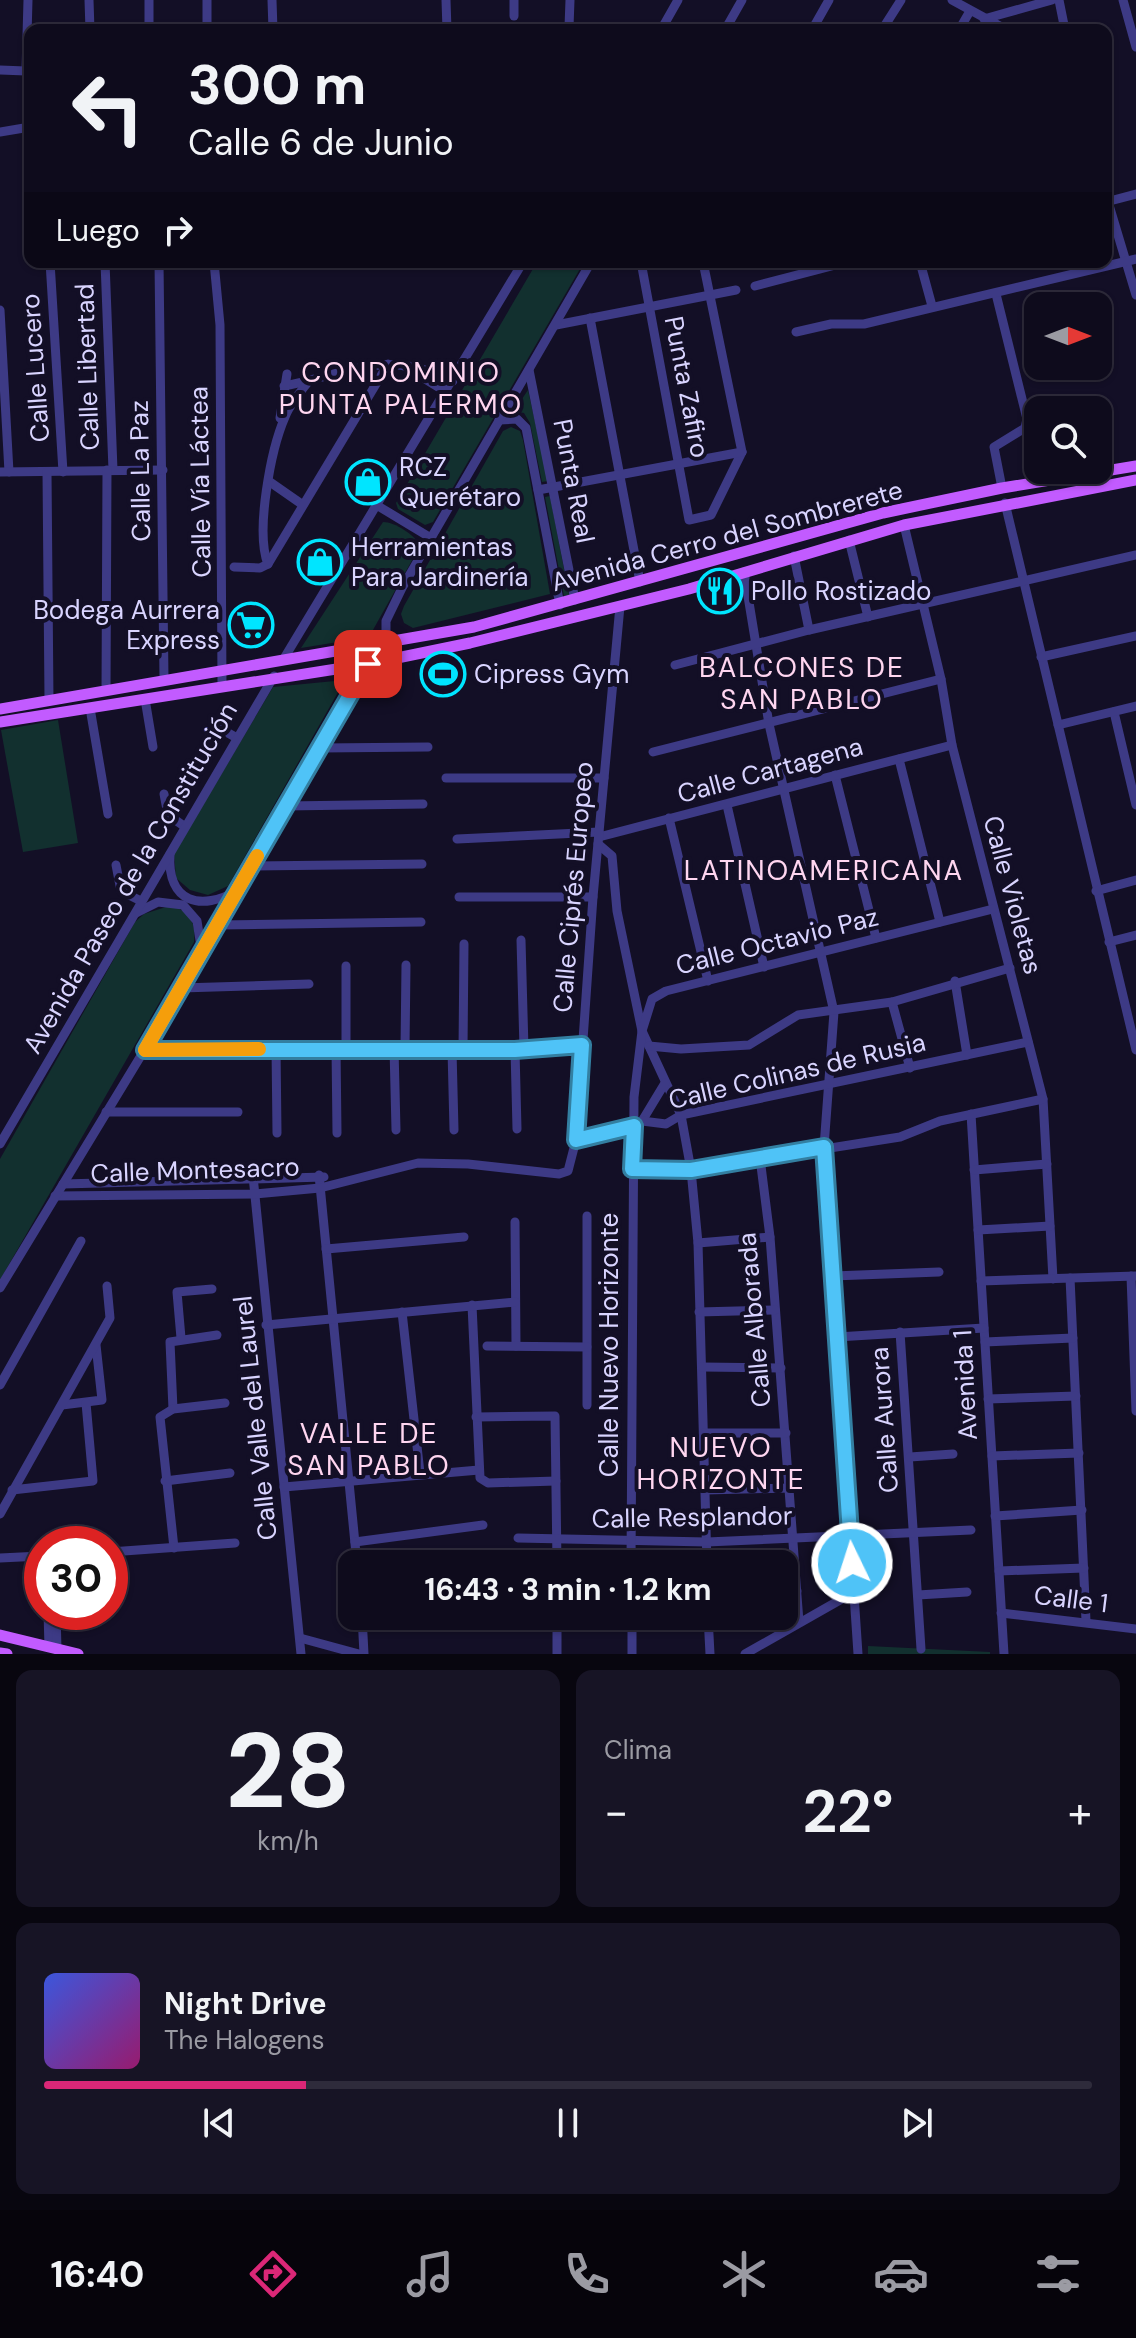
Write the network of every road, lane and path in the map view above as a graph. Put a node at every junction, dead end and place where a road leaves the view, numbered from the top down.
1 (28, 0) edge
2 (89, 0) edge
3 (149, 0) edge
4 (207, 0) edge
5 (272, 0) edge
6 (446, 0) edge
7 (514, 0) edge
8 (570, 0) edge
9 (678, 0) edge
10 (742, 0) edge
11 (829, 0) edge
12 (901, 0) edge
13 (952, 0) edge
14 (1052, 0) edge
15 (1059, 0) edge
16 (1123, 0) edge
17 (970, 11) junction
18 (514, 16) dead end
19 (984, 19) junction
20 (27, 24) edge
21 (90, 24) edge
22 (149, 24) edge
23 (207, 24) edge
24 (273, 24) edge
25 (447, 24) edge
26 (569, 24) edge
27 (664, 24) edge
28 (728, 24) edge
29 (815, 24) edge
30 (886, 24) edge
31 (962, 24) edge
32 (994, 24) edge
33 (1064, 24) edge
34 (1136, 47) edge
35 (0, 70) edge
36 (24, 71) edge
37 (24, 128) edge
38 (0, 132) edge
39 (1136, 194) edge
40 (1112, 199) edge
41 (1112, 217) edge
42 (1136, 259) edge
43 (1125, 262) junction
44 (1112, 265) edge
45 (50, 268) edge
46 (105, 268) edge
47 (159, 268) edge
48 (215, 268) edge
49 (519, 268) edge
50 (588, 268) edge
51 (642, 268) edge
52 (704, 268) edge
53 (824, 268) edge
54 (922, 268) edge
55 (1101, 268) edge
56 (755, 286) dead end
57 (736, 290) dead end
58 (996, 294) junction
59 (710, 295) junction
60 (1136, 295) edge
61 (932, 306) junction
62 (649, 307) junction
63 (0, 310) edge
64 (590, 318) junction
65 (556, 325) junction
66 (796, 332) dead end
67 (388, 364) junction
68 (401, 364) junction
69 (529, 370) junction
70 (287, 374) dead end
71 (309, 381) junction
72 (453, 381) junction
73 (284, 386) junction
74 (446, 392) junction
75 (499, 420) junction
76 (278, 436) junction
77 (742, 452) junction
78 (679, 464) junction
79 (1136, 466) edge
80 (110, 470) junction
81 (163, 470) junction
82 (4, 472) edge
83 (47, 472) junction
84 (63, 472) junction
85 (619, 475) junction
86 (1136, 480) edge
87 (270, 482) junction
88 (554, 487) junction
89 (1002, 488) junction
90 (538, 490) junction
91 (1005, 503) junction
92 (303, 505) junction
93 (378, 506) junction
94 (904, 525) junction
95 (816, 532) junction
96 (431, 538) junction
97 (849, 540) junction
98 (821, 549) junction
99 (1136, 555) edge
100 (794, 556) junction
101 (268, 564) junction
102 (234, 567) dead end
103 (744, 572) junction
104 (1024, 579) junction
105 (640, 582) junction
106 (575, 600) junction
107 (922, 604) junction
108 (560, 605) junction
109 (620, 606) junction
110 (868, 617) junction
111 (809, 630) junction
112 (1136, 636) edge
113 (386, 643) junction
114 (758, 644) junction
115 (1041, 657) junction
116 (283, 660) junction
117 (368, 664) junction
118 (675, 665) dead end
119 (222, 671) junction
120 (274, 676) junction
121 (164, 679) junction
122 (941, 679) junction
123 (222, 686) junction
124 (106, 691) junction
125 (145, 699) junction
126 (49, 700) junction
127 (1136, 706) edge
128 (90, 708) junction
129 (0, 709) edge
130 (1114, 712) junction
131 (0, 722) edge
132 (769, 724) junction
133 (1058, 725) junction
134 (208, 731) dead end
135 (237, 738) junction
136 (952, 745) junction
137 (153, 747) dead end
138 (428, 747) dead end
139 (321, 748) junction
140 (653, 752) dead end
141 (899, 759) junction
142 (835, 775) junction
143 (446, 778) dead end
144 (604, 778) junction
145 (784, 790) junction
146 (164, 794) dead end
147 (423, 804) dead end
148 (727, 805) junction
149 (1136, 805) edge
150 (286, 806) junction
151 (108, 814) dead end
152 (669, 818) junction
153 (184, 826) junction
154 (599, 837) junction
155 (457, 839) dead end
156 (170, 851) junction
157 (422, 864) dead end
158 (116, 865) dead end
159 (252, 866) junction
160 (1136, 880) edge
161 (238, 890) junction
162 (1096, 891) junction
163 (459, 897) dead end
164 (593, 897) junction
165 (141, 901) junction
166 (993, 909) junction
167 (132, 916) junction
168 (421, 922) dead end
169 (940, 922) junction
170 (219, 925) junction
171 (1136, 935) edge
172 (876, 938) junction
173 (521, 940) dead end
174 (1109, 942) junction
175 (464, 944) dead end
176 (202, 953) junction
177 (820, 953) junction
178 (406, 965) dead end
179 (346, 966) dead end
180 (764, 967) junction
181 (1010, 968) junction
182 (708, 981) junction
183 (955, 981) junction
184 (309, 984) dead end
185 (181, 988) junction
186 (892, 1002) junction
187 (833, 1010) junction
188 (642, 1031) junction
189 (1028, 1042) junction
190 (582, 1045) junction
191 (649, 1046) junction
192 (276, 1048) junction
193 (341, 1048) junction
194 (400, 1048) junction
195 (145, 1050) junction
196 (457, 1050) junction
197 (520, 1050) junction
198 (1136, 1050) edge
199 (967, 1055) junction
200 (910, 1068) junction
201 (665, 1083) junction
202 (828, 1085) junction
203 (1043, 1099) junction
204 (106, 1112) junction
205 (238, 1112) dead end
206 (971, 1114) junction
207 (681, 1115) junction
208 (638, 1124) junction
209 (517, 1129) dead end
210 (396, 1130) dead end
211 (454, 1130) dead end
212 (277, 1133) dead end
213 (337, 1133) dead end
214 (576, 1140) junction
215 (0, 1144) edge
216 (824, 1147) junction
217 (760, 1158) junction
218 (1047, 1164) junction
219 (632, 1169) junction
220 (691, 1170) junction
221 (974, 1170) junction
222 (568, 1171) joint
223 (319, 1175) junction
224 (253, 1176) junction
225 (335, 1181) junction
226 (63, 1184) junction
227 (320, 1188) junction
228 (255, 1194) junction
229 (55, 1196) junction
230 (587, 1216) dead end
231 (515, 1222) dead end
232 (1050, 1226) junction
233 (978, 1230) junction
234 (464, 1237) dead end
235 (770, 1237) junction
236 (81, 1241) dead end
237 (698, 1243) junction
238 (326, 1249) junction
239 (939, 1272) dead end
240 (833, 1276) junction
241 (1134, 1276) edge
242 (1070, 1278) junction
243 (1053, 1279) junction
244 (981, 1281) junction
245 (107, 1286) dead end
246 (0, 1288) edge
247 (212, 1289) dead end
248 (515, 1302) junction
249 (472, 1305) junction
250 (775, 1310) junction
251 (402, 1312) junction
252 (699, 1312) junction
253 (335, 1317) junction
254 (266, 1325) junction
255 (984, 1328) junction
256 (900, 1332) junction
257 (1135, 1332) edge
258 (217, 1335) dead end
259 (837, 1337) junction
260 (181, 1338) junction
261 (1073, 1338) junction
262 (985, 1342) junction
263 (96, 1344) junction
264 (487, 1346) dead end
265 (516, 1346) junction
266 (587, 1347) junction
267 (702, 1367) junction
268 (781, 1368) junction
269 (0, 1385) edge
270 (1136, 1390) edge
271 (1076, 1396) junction
272 (988, 1399) junction
273 (86, 1403) junction
274 (225, 1403) dead end
275 (62, 1405) junction
276 (587, 1405) dead end
277 (173, 1409) junction
278 (1136, 1411) edge
279 (476, 1417) junction
280 (704, 1433) junction
281 (786, 1433) junction
282 (1079, 1453) junction
283 (953, 1454) dead end
284 (992, 1456) junction
285 (910, 1457) junction
286 (479, 1470) junction
287 (230, 1473) dead end
288 (420, 1473) junction
289 (165, 1481) junction
290 (351, 1481) junction
291 (556, 1481) junction
292 (284, 1487) junction
293 (790, 1488) junction
294 (12, 1490) junction
295 (705, 1490) junction
296 (1082, 1510) junction
297 (0, 1514) edge
298 (995, 1516) junction
299 (483, 1525) dead end
300 (914, 1530) junction
301 (971, 1530) dead end
302 (850, 1534) junction
303 (793, 1537) junction
304 (518, 1538) dead end
305 (557, 1541) junction
306 (355, 1542) junction
307 (631, 1542) junction
308 (707, 1542) junction
309 (235, 1543) dead end
310 (174, 1548) junction
311 (356, 1550) edge
312 (557, 1550) edge
313 (631, 1550) edge
314 (707, 1550) edge
315 (794, 1550) edge
316 (128, 1551) edge
317 (24, 1557) edge
318 (0, 1558) edge
319 (1084, 1568) junction
320 (999, 1571) junction
321 (854, 1592) junction
322 (967, 1592) dead end
323 (918, 1595) junction
324 (798, 1606) edge
325 (1001, 1613) junction
326 (1086, 1621) junction
327 (799, 1622) junction
328 (1136, 1629) edge
329 (50, 1630) edge
330 (54, 1630) edge
331 (362, 1630) edge
332 (557, 1630) edge
333 (632, 1630) edge
334 (709, 1630) edge
335 (0, 1635) edge
336 (300, 1638) junction
337 (53, 1648) junction
338 (921, 1649) dead end
339 (0, 1653) edge
340 (7, 1654) edge
341 (78, 1654) edge
342 (301, 1654) edge
343 (362, 1654) edge
344 (557, 1654) edge
345 (632, 1654) edge
346 (710, 1654) edge
347 (745, 1654) edge
348 (858, 1654) edge
349 (1004, 1654) edge

1 - 20 street
2 - 21 street
3 - 22 street
4 - 23 street
5 - 24 street
6 - 25 street
7 - 18 street
8 - 26 street
9 - 27 street
10 - 28 street
11 - 29 street
12 - 30 street
13 - 17 street
14 - 19 street
15 - 33 street
16 - 34 street
17 - 19 street
17 - 31 street
19 - 32 street
35 - 36 street
37 - 38 street
39 - 40 street
41 - 43 street
42 - 43 street
43 - 44 street
43 - 60 street
45 - 84 street, Calle Lucero
46 - 80 street, Calle Libertad
47 - 81 street, Calle La Paz
48 - 119 street, Calle Vía Láctea
49 - 72 street
50 - 65 street
51 - 62 street, Punta Zafiro
52 - 59 street
53 - 56 street
54 - 61 street
55 - 58 street
57 - 59 street
58 - 61 street
58 - 89 street
59 - 62 street
59 - 77 street
61 - 66 street
62 - 64 street
62 - 78 street, Punta Zafiro
63 - 82 street
64 - 65 street
64 - 85 street
65 - 69 street
67 - 68 street
67 - 71 street
67 - 92 street
68 - 72 street
68 - 74 street
69 - 75 street
69 - 88 street, Punta Real
70 - 73 street
71 - 73 street
71 - 76 street
72 - 74 street
73 - 76 street
74 - 93 street
75 - 90 street, Punta Real
75 - 96 street
76 - 87 street
77 - 78 street
77 - 78 street, Punta Zafiro
78 - 85 street
79 - 89 main road, Avenida Cerro del Sombrerete
80 - 81 street
80 - 84 street
80 - 124 street, Calle Libertad
81 - 121 street, Calle La Paz
82 - 83 street
83 - 84 street
83 - 126 street, Calle Lucero
85 - 88 street
85 - 105 street
86 - 91 main road, Avenida Cerro del Sombrerete
87 - 92 street
87 - 101 street
88 - 90 street
88 - 106 street, Punta Real
89 - 95 main road, Avenida Cerro del Sombrerete
90 - 108 street, Punta Real
91 - 94 main road, Avenida Cerro del Sombrerete
91 - 104 street
92 - 101 street
93 - 96 street
93 - 116 street
94 - 97 main road, Avenida Cerro del Sombrerete
94 - 107 street, Calle Violetas
95 - 98 street
95 - 105 main road, Avenida Cerro del Sombrerete
96 - 113 street
97 - 98 main road, Avenida Cerro del Sombrerete
97 - 110 street
98 - 100 main road, Avenida Cerro del Sombrerete
99 - 104 street
100 - 103 main road, Avenida Cerro del Sombrerete
100 - 111 street
101 - 102 street
103 - 109 main road, Avenida Cerro del Sombrerete
103 - 114 street
104 - 107 street
104 - 115 street
105 - 106 main road, Avenida Cerro del Sombrerete
106 - 108 main road, Avenida Cerro del Sombrerete
107 - 110 street
107 - 122 street, Calle Violetas
108 - 113 main road, Avenida Cerro del Sombrerete
109 - 117 main road, Avenida Cerro del Sombrerete
109 - 144 street, Calle Ciprés Europeo
110 - 111 street
111 - 114 street
112 - 115 street
113 - 116 main road, Avenida Cerro del Sombrerete
114 - 118 street
114 - 132 street
115 - 133 street
116 - 119 main road, Avenida Cerro del Sombrerete
117 - 120 main road, Avenida Cerro del Sombrerete
117 - 139 street
119 - 121 main road, Avenida Cerro del Sombrerete
119 - 123 street, Calle Vía Láctea
120 - 123 main road, Avenida Cerro del Sombrerete
120 - 135 street, Avenida Paseo de la Constitución
121 - 124 main road, Avenida Cerro del Sombrerete
122 - 132 street
122 - 136 street, Calle Violetas
123 - 125 main road, Avenida Cerro del Sombrerete
124 - 126 main road, Avenida Cerro del Sombrerete
125 - 128 main road, Avenida Cerro del Sombrerete
125 - 137 street
126 - 129 main road, Avenida Cerro del Sombrerete
127 - 130 street
128 - 131 main road, Avenida Cerro del Sombrerete
128 - 151 street
130 - 133 street
130 - 149 street
132 - 140 street
132 - 145 street
133 - 162 street
134 - 135 street
135 - 153 street, Avenida Paseo de la Constitución
136 - 141 street, Calle Cartagena
136 - 166 street, Calle Violetas
138 - 139 street
139 - 150 street
141 - 142 street, Calle Cartagena
141 - 169 street
142 - 145 street, Calle Cartagena
142 - 172 street
143 - 144 street
144 - 154 street, Calle Ciprés Europeo
145 - 148 street, Calle Cartagena
145 - 177 street
146 - 153 street
147 - 150 street
148 - 152 street, Calle Cartagena
148 - 180 street
150 - 159 street
152 - 154 street, Calle Cartagena
152 - 182 street
153 - 156 street, Avenida Paseo de la Constitución
154 - 155 street, Calle Cartagena
154 - 164 street, Calle Ciprés Europeo
154 - 188 street
156 - 161 street
156 - 165 street, Avenida Paseo de la Constitución
157 - 159 street
158 - 165 street
159 - 161 street
160 - 162 street
161 - 170 street
162 - 174 street
163 - 164 street
164 - 190 street, Calle Ciprés Europeo
165 - 167 street, Avenida Paseo de la Constitución
166 - 169 street, Calle Octavio Paz
166 - 181 street, Calle Violetas
167 - 176 street
167 - 215 street, Avenida Paseo de la Constitución
168 - 170 street
169 - 172 street, Calle Octavio Paz
170 - 176 street
171 - 174 street
172 - 177 street, Calle Octavio Paz
173 - 197 street
174 - 198 street
175 - 196 street
176 - 185 street
177 - 180 street, Calle Octavio Paz
177 - 187 street
178 - 194 street
179 - 193 street
180 - 182 street, Calle Octavio Paz
181 - 183 street
181 - 189 street, Calle Violetas
182 - 188 street, Calle Octavio Paz
183 - 186 street
183 - 199 street
184 - 185 street
185 - 195 street
186 - 187 street
186 - 200 street
187 - 191 street
187 - 202 street
188 - 191 street
188 - 208 street, Calle Octavio Paz
189 - 199 street, Calle Colinas de Rusia
189 - 203 street, Calle Violetas
190 - 197 street
190 - 214 street, Calle Ciprés Europeo
191 - 201 street
192 - 193 street
192 - 195 street
192 - 212 street
193 - 194 street
193 - 213 street
194 - 196 street
194 - 210 street
195 - 204 street
196 - 197 street
196 - 211 street
197 - 209 street
199 - 200 street, Calle Colinas de Rusia
200 - 202 street, Calle Colinas de Rusia
201 - 207 street
201 - 208 street
202 - 207 street, Calle Colinas de Rusia
202 - 216 street
203 - 206 street
203 - 218 street, Calle Violetas
204 - 205 street
204 - 226 street
206 - 216 street
206 - 221 street, Avenida 1
207 - 208 street, Calle Colinas de Rusia
207 - 220 street
208 - 214 street, Calle Colinas de Rusia
208 - 219 street, Calle Nuevo Horizonte
214 - 222 street, Calle Ciprés Europeo
216 - 217 street
216 - 240 street
217 - 220 street
217 - 235 street, Calle Alborada
218 - 221 street
218 - 232 street, Calle Violetas
219 - 220 street
219 - 307 street, Calle Nuevo Horizonte
220 - 237 street
221 - 233 street, Avenida 1
222 - 225 street, Calle Montesacro
223 - 224 street, Calle Montesacro
223 - 225 street, Calle Montesacro
223 - 227 street
224 - 226 street, Calle Montesacro
224 - 228 street, Calle Valle del Laurel
225 - 227 street, Calle Montesacro
226 - 229 street
227 - 228 street, Calle Montesacro
227 - 238 street
228 - 229 street, Calle Montesacro
228 - 254 street, Calle Valle del Laurel
229 - 246 street
230 - 266 street
231 - 248 street
232 - 233 street
232 - 243 street, Calle Violetas
233 - 244 street, Avenida 1
234 - 238 street
235 - 237 street
235 - 250 street, Calle Alborada
236 - 269 street
237 - 252 street
238 - 253 street
239 - 240 street
240 - 259 street
241 - 242 street
241 - 257 street
242 - 243 street
242 - 261 street
243 - 244 street
244 - 255 street, Avenida 1
245 - 263 street
247 - 260 street
248 - 249 street
248 - 265 street
249 - 251 street
249 - 279 street
250 - 252 street
250 - 268 street, Calle Alborada
251 - 253 street
251 - 288 street
252 - 267 street
253 - 254 street
253 - 290 street
254 - 292 street, Calle Valle del Laurel
255 - 256 street
255 - 262 street, Avenida 1
256 - 259 street
256 - 285 street, Calle Aurora
257 - 270 street
258 - 260 street
259 - 302 street
260 - 277 street
261 - 262 street
261 - 271 street
262 - 272 street, Avenida 1
263 - 273 street
263 - 275 street
264 - 265 street
265 - 266 street
266 - 276 street
267 - 268 street
267 - 280 street
268 - 281 street, Calle Alborada
270 - 278 street
271 - 272 street
271 - 282 street
272 - 284 street, Avenida 1
273 - 275 street
273 - 294 street
274 - 277 street
275 - 294 street
277 - 289 street
279 - 286 street
279 - 291 street
280 - 281 street
280 - 295 street
281 - 293 street, Calle Alborada
282 - 284 street
282 - 296 street
283 - 285 street
284 - 298 street, Avenida 1
285 - 300 street, Calle Aurora
286 - 288 street
286 - 291 street
287 - 289 street
288 - 290 street
289 - 310 street
290 - 292 street
290 - 306 street
291 - 305 street
292 - 336 street, Calle Valle del Laurel
293 - 295 street
293 - 303 street, Calle Alborada
294 - 297 street
295 - 308 street
296 - 298 street
296 - 319 street
298 - 320 street, Avenida 1
299 - 306 street
300 - 301 street, Calle Resplandor
300 - 302 street, Calle Resplandor
300 - 323 street, Calle Aurora
302 - 303 street, Calle Resplandor
302 - 321 street
303 - 308 street, Calle Resplandor
303 - 315 street, Calle Alborada
304 - 305 street, Calle Resplandor
305 - 307 street, Calle Resplandor
305 - 312 street
306 - 311 street
307 - 308 street, Calle Resplandor
307 - 313 street, Calle Nuevo Horizonte
308 - 314 street
309 - 310 street
310 - 316 street
317 - 318 street
319 - 320 street
319 - 326 street
320 - 325 street, Avenida 1
321 - 327 street
321 - 348 street
322 - 323 street
323 - 338 street, Calle Aurora
324 - 327 street, Calle Alborada
325 - 326 street, Calle 1
325 - 349 street, Avenida 1
326 - 328 street, Calle 1
327 - 347 street
329 - 337 street
330 - 337 street
331 - 343 street
332 - 344 street
333 - 345 street
334 - 346 street
335 - 337 main road
336 - 342 street, Calle Valle del Laurel
336 - 343 street
337 - 341 main road
339 - 340 main road

